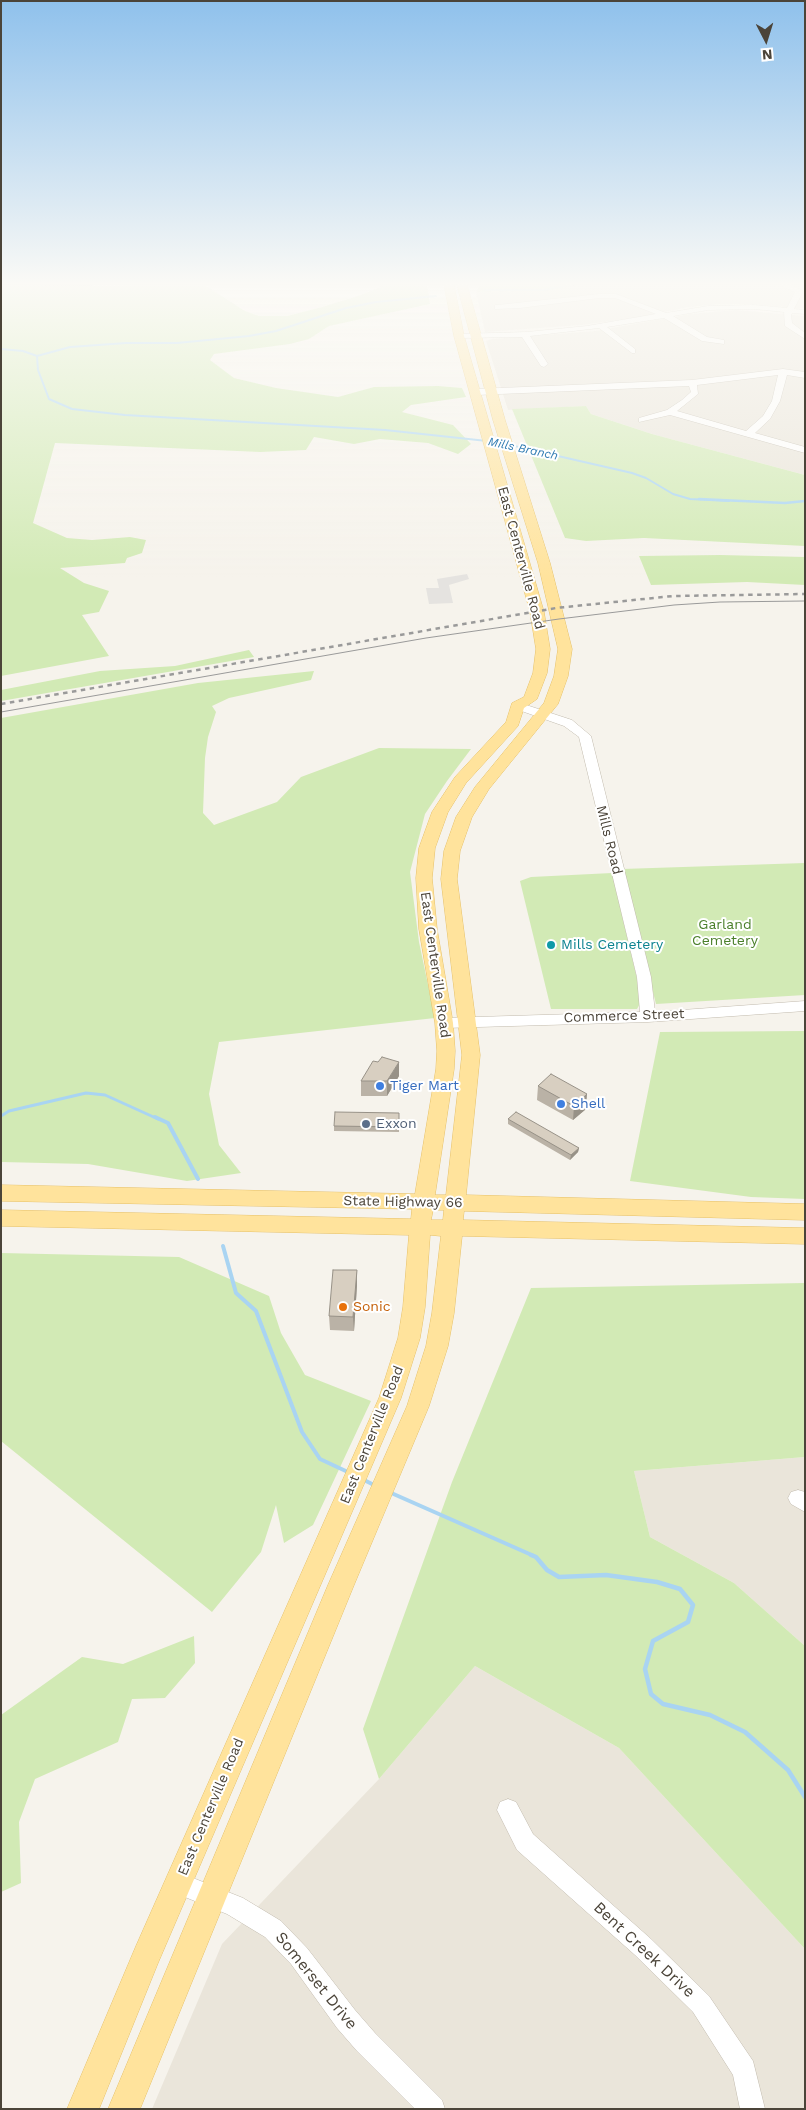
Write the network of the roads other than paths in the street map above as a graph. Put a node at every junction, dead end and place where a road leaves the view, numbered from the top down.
1 (474, 383) edge
2 (489, 383) edge
3 (682, 383) edge
4 (692, 383) edge
5 (780, 383) edge
6 (476, 392) junction
7 (492, 392) junction
8 (670, 412) junction
9 (642, 420) dead end
10 (484, 421) joint
11 (748, 434) junction
12 (805, 450) edge
13 (522, 495) junction
14 (505, 496) junction
15 (544, 563) junction
16 (524, 564) junction
17 (564, 661) junction
18 (542, 662) junction
19 (517, 706) junction
20 (544, 715) junction
21 (805, 1006) edge
22 (648, 1017) junction
23 (467, 1022) junction
24 (444, 1023) junction
25 (1, 1193) edge
26 (424, 1202) junction
27 (455, 1203) junction
28 (805, 1212) edge
29 (1, 1218) edge
30 (420, 1227) junction
31 (452, 1228) junction
32 (805, 1236) edge
33 (317, 1566) joint
34 (346, 1575) joint
35 (508, 1810) dead end
36 (178, 1883) junction
37 (214, 1896) junction
38 (83, 2109) edge
39 (124, 2109) edge
40 (433, 2109) edge
41 (753, 2109) edge

1 - 6 main road, East Centerville Road
2 - 7 main road, East Centerville Road
3 - 7 street
4 - 8 street
5 - 11 street
6 - 7 street
6 - 10 main road, East Centerville Road
7 - 13 main road, East Centerville Road
8 - 9 street
8 - 11 street
10 - 14 main road, East Centerville Road
11 - 12 street
13 - 14 main road
13 - 15 main road, East Centerville Road
14 - 16 main road, East Centerville Road
15 - 16 main road
15 - 17 main road, East Centerville Road
16 - 18 main road, East Centerville Road
17 - 18 main road
17 - 20 main road, East Centerville Road
18 - 19 main road, East Centerville Road
19 - 20 street, Mills Road
19 - 24 main road, East Centerville Road
20 - 22 street, Mills Road
20 - 23 main road, East Centerville Road
21 - 22 street, Commerce Street
22 - 23 street, Commerce Street
23 - 24 street, Commerce Street
23 - 27 main road, East Centerville Road
24 - 26 main road, East Centerville Road
25 - 26 main road, State Highway 66
26 - 27 main road, State Highway 66
26 - 30 main road, East Centerville Road
27 - 28 main road, State Highway 66
27 - 31 main road, East Centerville Road
29 - 30 main road, State Highway 66
30 - 31 main road, State Highway 66
30 - 33 main road, East Centerville Road
31 - 32 main road, State Highway 66
31 - 34 main road, East Centerville Road
33 - 36 main road, East Centerville Road
34 - 37 main road, East Centerville Road
35 - 41 street, Bent Creek Drive
36 - 37 street, Somerset Drive
36 - 38 main road, East Centerville Road
37 - 39 main road, East Centerville Road
37 - 40 street, Somerset Drive

